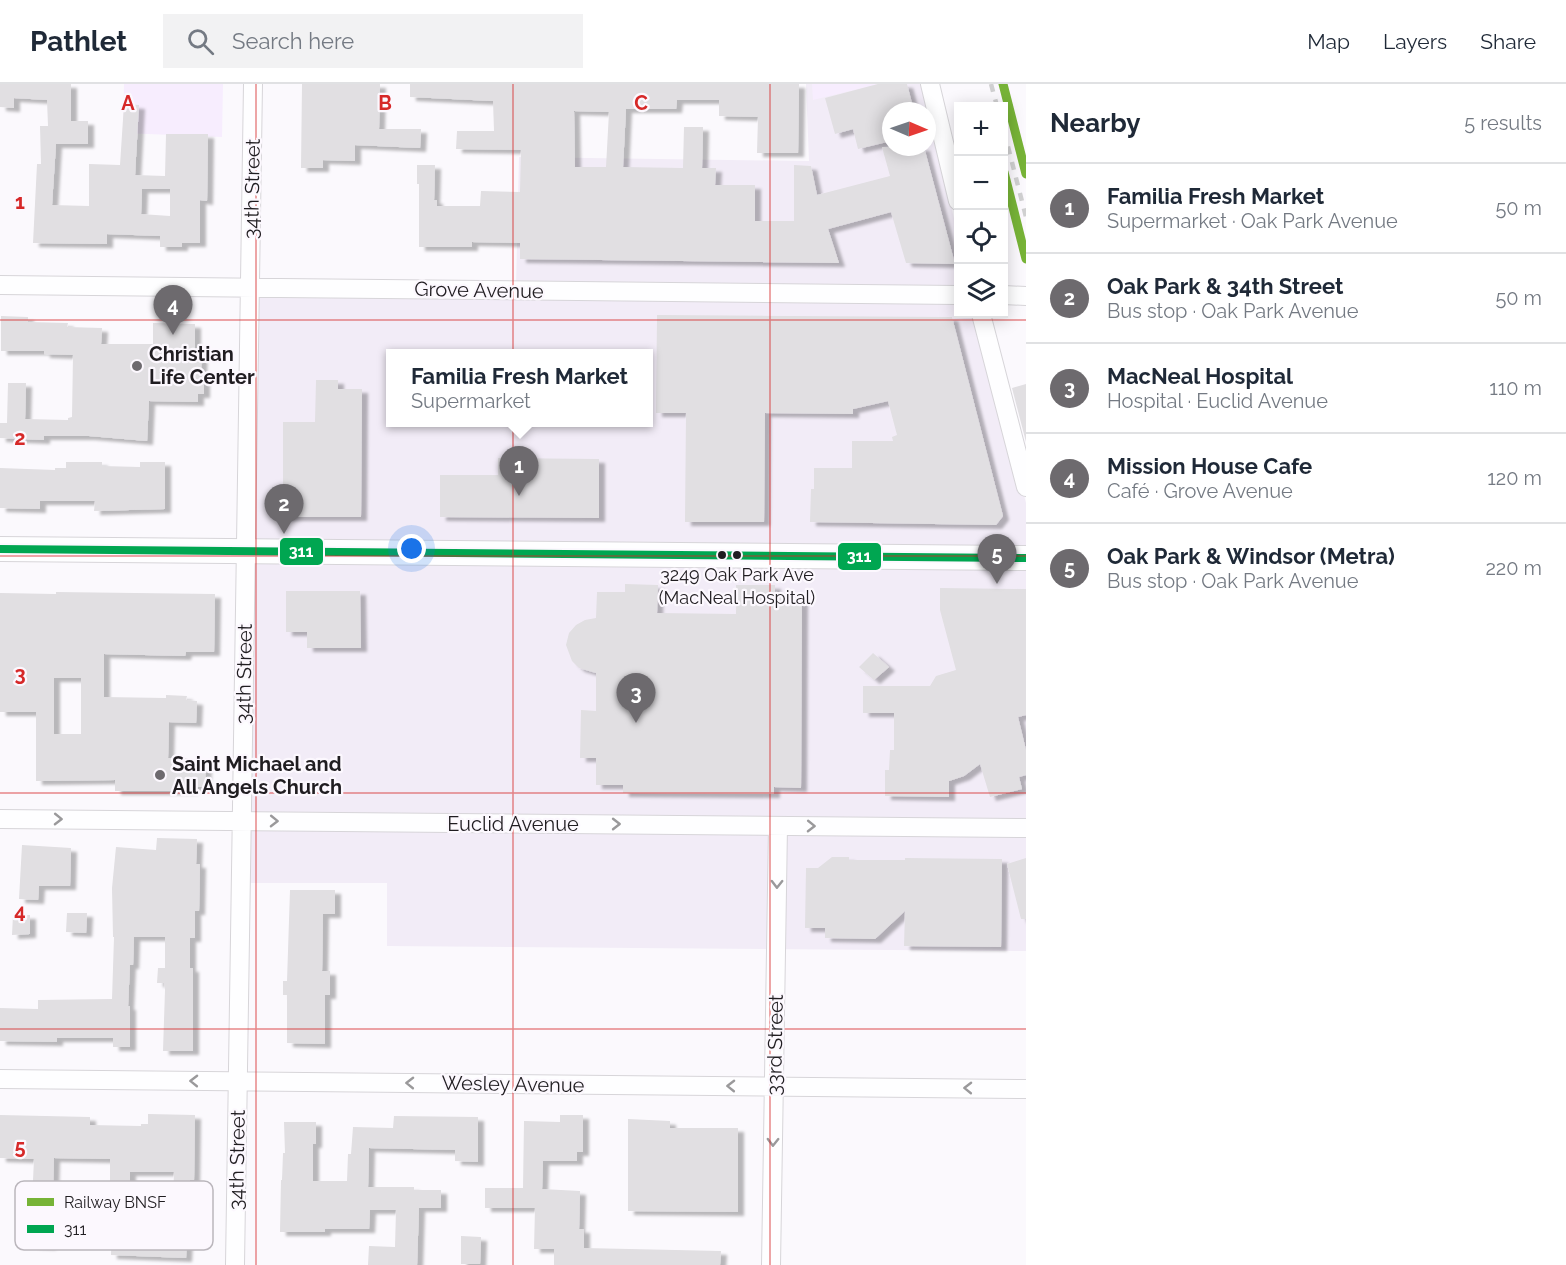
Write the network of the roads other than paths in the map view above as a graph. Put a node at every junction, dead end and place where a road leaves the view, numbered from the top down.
1 (253, 84) edge
2 (930, 84) edge
3 (954, 184) edge
4 (0, 285) edge
5 (250, 287) junction
6 (954, 295) edge
7 (1008, 295) edge
8 (1026, 296) edge
9 (982, 318) edge
10 (1026, 487) edge
11 (0, 549) edge
12 (246, 551) junction
13 (1026, 558) edge
14 (0, 819) edge
15 (242, 821) junction
16 (778, 826) junction
17 (1026, 828) edge
18 (0, 1079) edge
19 (238, 1081) junction
20 (774, 1086) junction
21 (1026, 1089) edge
22 (235, 1265) edge
23 (771, 1265) edge

1 - 5 street, 34th Street
2 - 3 street
4 - 5 street, Grove Avenue
5 - 6 street, Grove Avenue
5 - 12 street, 34th Street
7 - 8 street
9 - 10 street
11 - 12 street
12 - 13 street
12 - 15 street, 34th Street
14 -> 15 street, Euclid Avenue
15 -> 16 street, Euclid Avenue
15 - 19 street, 34th Street
16 -> 17 street, Euclid Avenue
16 -> 20 street, 33rd Street
19 -> 18 street, Wesley Avenue
20 -> 19 street, Wesley Avenue
19 - 22 street, 34th Street
21 -> 20 street, Wesley Avenue
20 -> 23 street, 33rd Street

